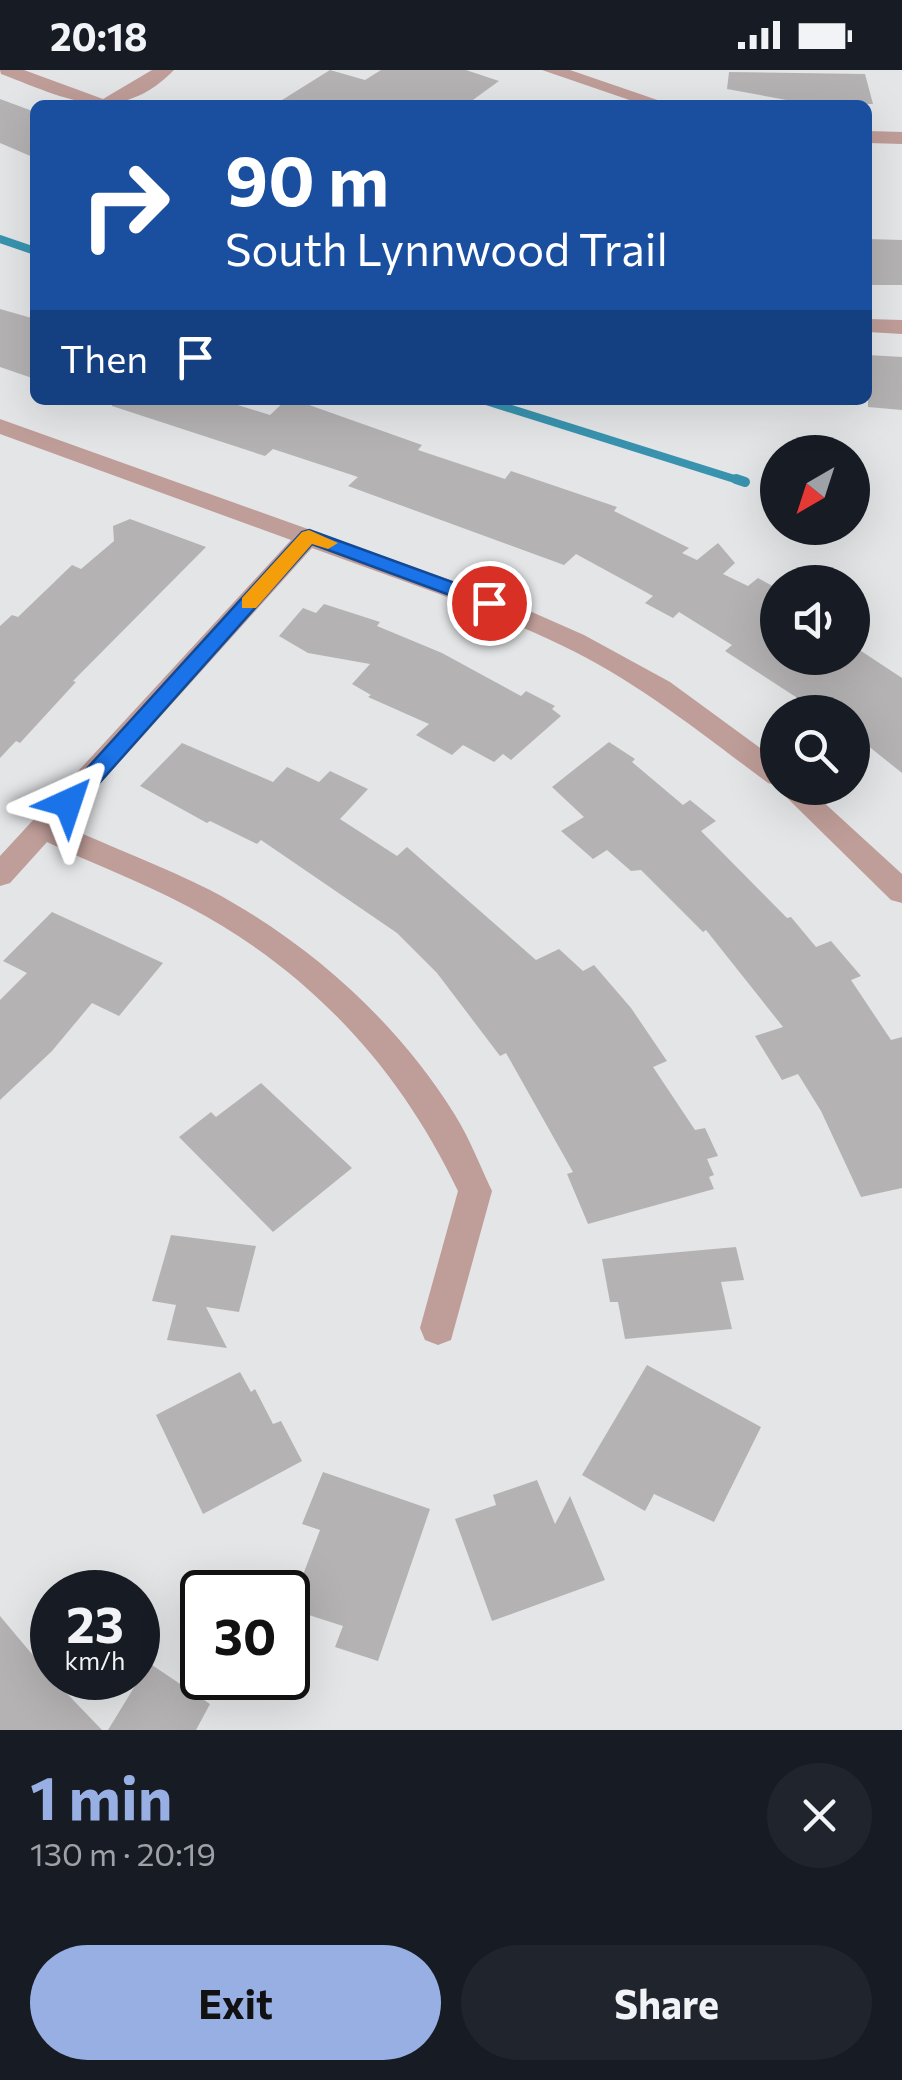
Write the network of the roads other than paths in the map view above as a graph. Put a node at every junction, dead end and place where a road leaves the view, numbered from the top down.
1 (7, 70) edge
2 (165, 70) edge
3 (551, 70) edge
4 (90, 100) edge
5 (113, 100) edge
6 (647, 100) edge
7 (872, 138) edge
8 (902, 138) edge
9 (872, 326) edge
10 (902, 327) edge
11 (0, 426) edge
12 (309, 536) junction
13 (760, 763) edge
14 (809, 805) edge
15 (45, 828) junction
16 (0, 875) edge
17 (902, 892) edge
18 (438, 1328) dead end

1 - 4 street
2 - 5 street
3 - 6 street
7 - 8 street
9 - 10 street
11 - 12 street
12 - 13 street
12 - 15 street
14 - 17 street
15 - 16 street
15 - 18 street

